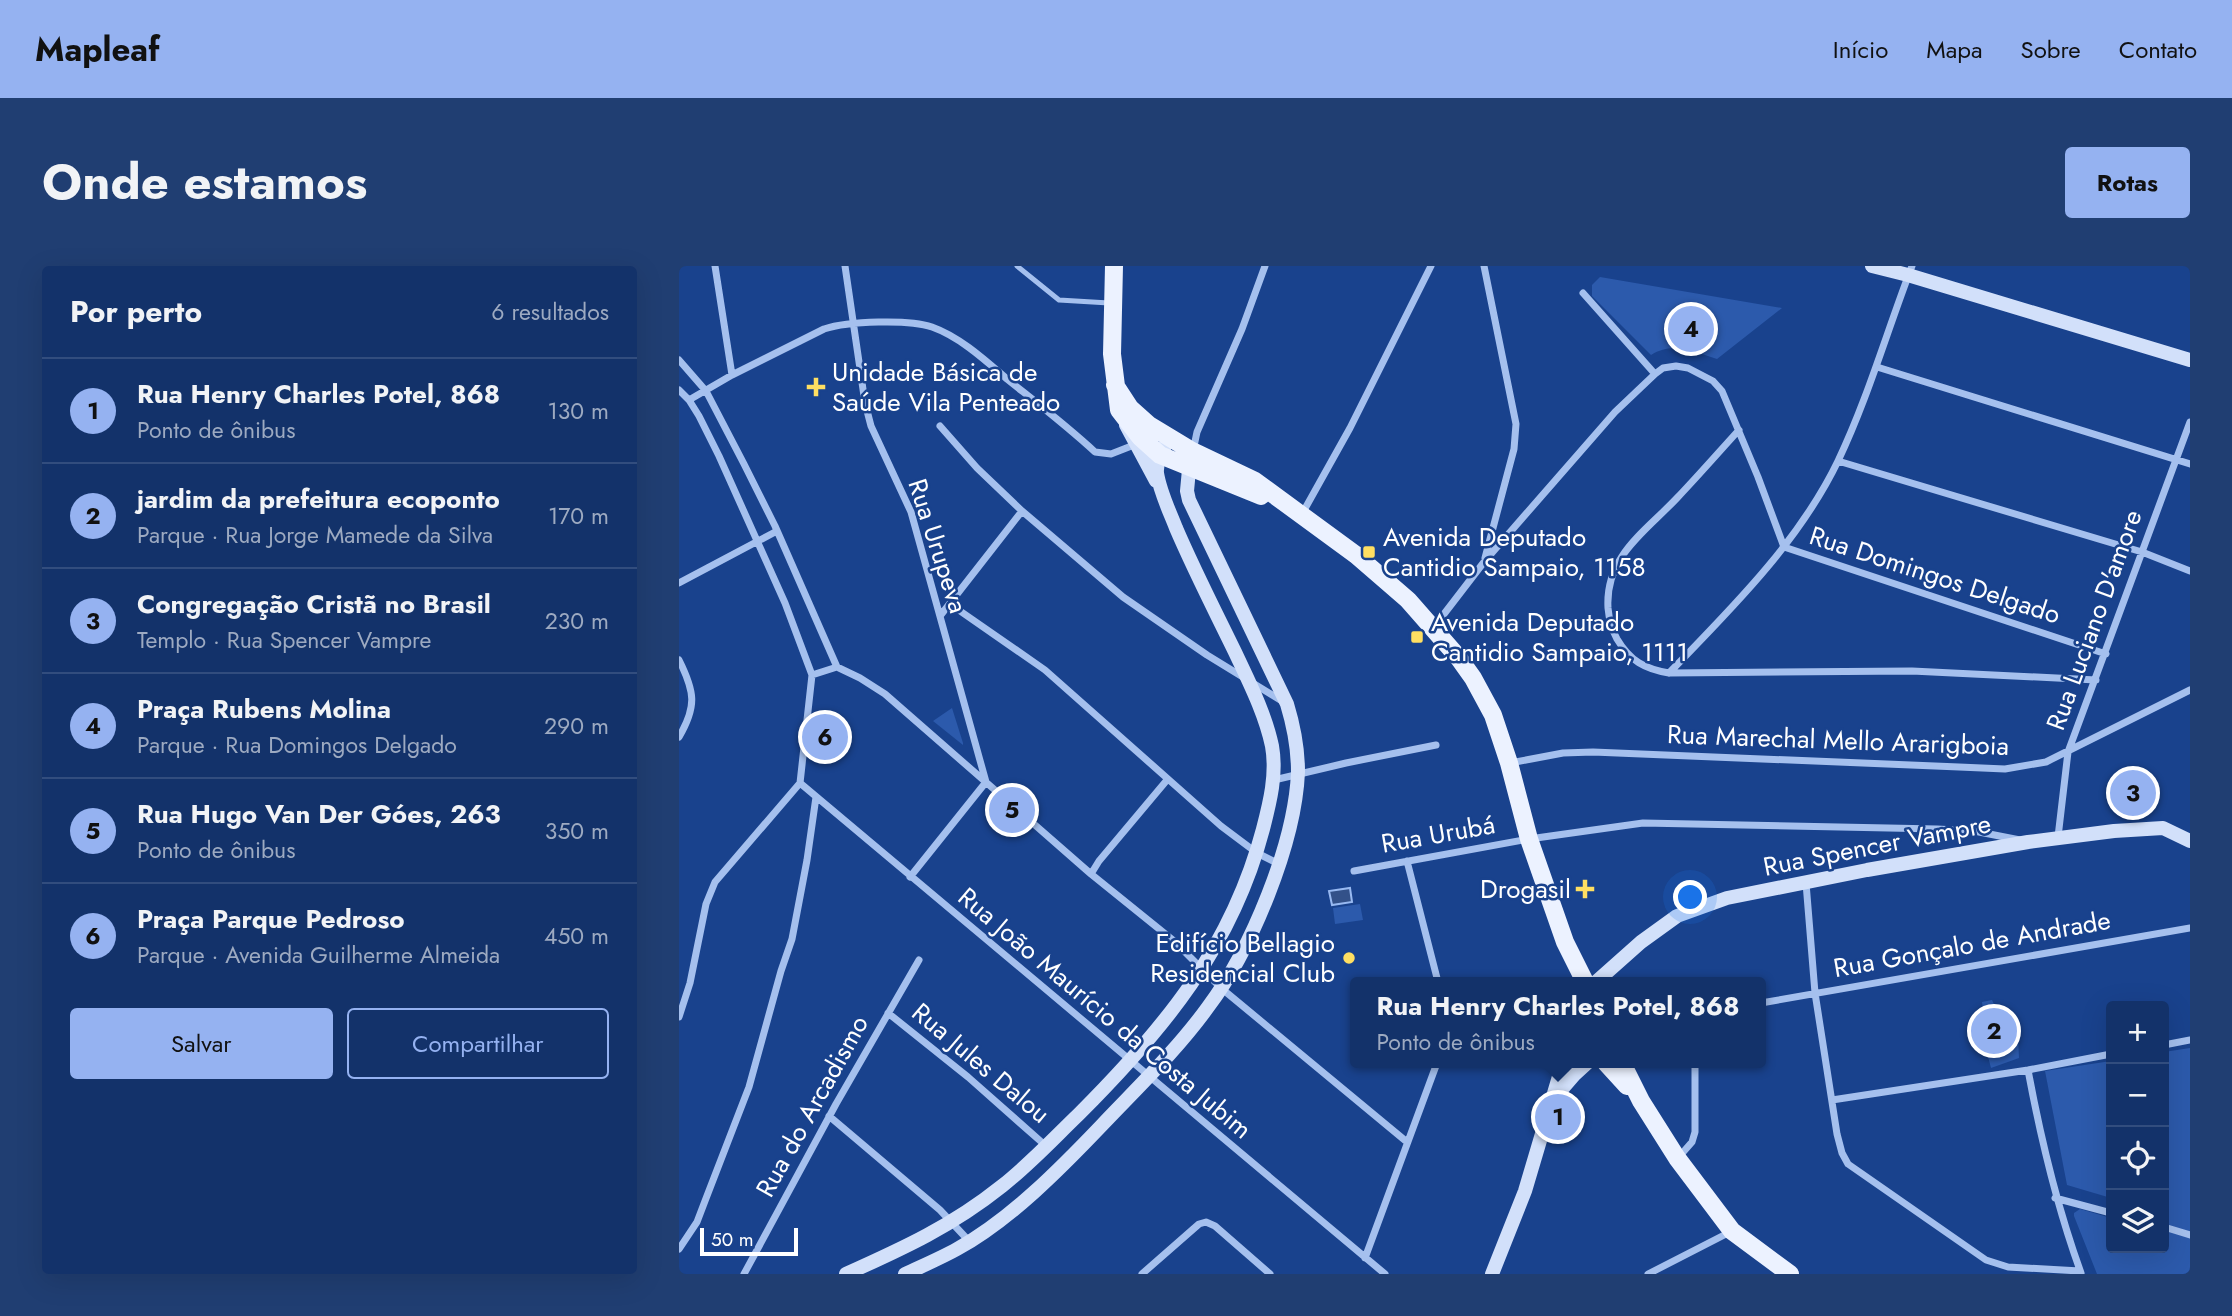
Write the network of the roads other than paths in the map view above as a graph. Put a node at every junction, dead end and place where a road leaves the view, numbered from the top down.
1 (715, 266) edge
2 (845, 266) edge
3 (1017, 266) edge
4 (1114, 266) edge
5 (1265, 266) edge
6 (1431, 266) edge
7 (1484, 266) edge
8 (1872, 266) edge
9 (1910, 270) edge
10 (1583, 293) dead end
11 (1113, 303) junction
12 (855, 323) junction
13 (679, 360) edge
14 (2190, 360) edge
15 (1877, 367) junction
16 (1655, 374) junction
17 (732, 375) junction
18 (1115, 386) junction
19 (679, 390) edge
20 (706, 391) junction
21 (689, 400) junction
22 (1119, 410) junction
23 (2190, 422) edge
24 (940, 426) dead end
25 (1739, 430) junction
26 (1134, 444) junction
27 (1165, 447) junction
28 (2176, 458) junction
29 (1190, 459) junction
30 (1837, 461) junction
31 (2190, 464) edge
32 (1160, 488) junction
33 (1023, 511) junction
34 (1299, 514) junction
35 (777, 531) junction
36 (756, 542) junction
37 (1784, 547) junction
38 (2142, 552) junction
39 (1484, 562) junction
40 (2190, 571) edge
41 (679, 583) edge
42 (950, 604) junction
43 (940, 616) junction
44 (1434, 627) junction
45 (2106, 654) junction
46 (679, 660) edge
47 (837, 667) junction
48 (1669, 673) junction
49 (811, 675) junction
50 (1248, 679) junction
51 (2096, 680) junction
52 (2190, 690) edge
53 (1287, 705) junction
54 (679, 737) edge
55 (1436, 745) dead end
56 (2068, 752) junction
57 (1509, 763) junction
58 (1298, 773) junction
59 (1167, 780) junction
60 (1273, 780) junction
61 (986, 782) junction
62 (800, 783) junction
63 (816, 797) junction
64 (2058, 838) junction
65 (1528, 839) junction
66 (2190, 841) edge
67 (2028, 842) junction
68 (1257, 853) junction
69 (1407, 862) junction
70 (1279, 864) junction
71 (1354, 871) dead end
72 (1091, 874) junction
73 (910, 877) junction
74 (1806, 882) junction
75 (2190, 928) edge
76 (1565, 942) junction
77 (919, 960) dead end
78 (1203, 969) junction
79 (1437, 977) edge
80 (1572, 977) edge
81 (1582, 977) edge
82 (1602, 977) edge
83 (1221, 988) junction
84 (1815, 993) junction
85 (1766, 1002) edge
86 (888, 1013) junction
87 (679, 1017) edge
88 (2190, 1040) edge
89 (2169, 1044) edge
90 (2106, 1055) edge
91 (1129, 1061) junction
92 (1435, 1068) edge
93 (1562, 1068) edge
94 (1582, 1068) edge
95 (1611, 1068) edge
96 (1624, 1068) edge
97 (1695, 1068) edge
98 (2028, 1070) junction
99 (1149, 1077) junction
100 (1832, 1100) junction
101 (1641, 1101) junction
102 (1551, 1103) junction
103 (829, 1116) junction
104 (1407, 1142) junction
105 (1047, 1146) junction
106 (1677, 1158) junction
107 (2055, 1198) junction
108 (2106, 1212) edge
109 (952, 1222) junction
110 (2169, 1228) edge
111 (1732, 1231) junction
112 (2190, 1234) edge
113 (969, 1241) junction
114 (679, 1249) edge
115 (1364, 1258) junction
116 (2081, 1273) edge
117 (744, 1274) edge
118 (846, 1274) edge
119 (905, 1274) edge
120 (1142, 1274) edge
121 (1271, 1274) edge
122 (1385, 1274) edge
123 (1493, 1274) edge
124 (1648, 1274) edge
125 (1790, 1274) edge

1 - 17 street
2 - 12 street, Rua Urupeva
3 - 11 lane
4 - 11 main road
5 - 29 street
6 - 34 street
7 - 39 street
8 - 9 main road
9 - 14 main road
9 - 15 street
10 - 16 street
11 - 18 main road
12 - 17 street
12 - 26 street
12 - 43 street, Rua Urupeva
13 - 20 street
15 - 28 street
15 - 30 street
16 - 25 street, Rua Domingos Delgado
16 - 39 street
17 - 20 street
18 - 22 main road
18 - 27 main road
19 - 21 street
20 - 21 street
20 - 35 street
21 - 36 street
22 - 26 main road
22 - 27 main road
23 - 28 street, Rua Luciano D'amore
24 - 33 street
25 - 37 street, Rua Domingos Delgado
25 - 48 street
26 - 32 main road
27 - 29 main road
27 - 32 main road
28 - 31 street
28 - 38 street, Rua Luciano D'amore
29 - 34 main road
29 - 53 main road
30 - 37 street
30 - 38 street
32 - 50 main road
33 - 42 street
33 - 50 street
34 - 44 main road
35 - 36 street
35 - 47 street
36 - 41 street
36 - 49 street
37 - 45 street, Rua Domingos Delgado
37 - 48 street
38 - 40 street
38 - 45 street, Rua Luciano D'amore
39 - 44 street
42 - 43 street
42 - 59 street
43 - 61 street, Rua Urupeva
44 - 57 main road
45 - 51 street, Rua Luciano D'amore
46 - 54 street
47 - 49 street
47 - 61 street
48 - 51 street
49 - 62 street
50 - 53 street
50 - 60 main road
51 - 56 street, Rua Luciano D'amore
52 - 56 street, Rua Marechal Mello Ararigboia
53 - 58 main road
55 - 58 street
56 - 57 street, Rua Marechal Mello Ararigboia
56 - 64 street, Rua Luciano D'amore
57 - 65 main road
58 - 60 street
58 - 70 main road
59 - 68 street
59 - 72 street
60 - 68 main road
61 - 72 street
61 - 73 street
62 - 63 street, Rua João Maurício da Costa Jubim
62 - 87 street
63 - 73 street, Rua João Maurício da Costa Jubim
63 - 114 street
64 - 66 main road, Rua Spencer Vampre
64 - 67 main road, Rua Spencer Vampre
65 - 67 street, Rua Urubá
65 - 69 street, Rua Urubá
65 - 76 main road
67 - 74 main road, Rua Spencer Vampre
68 - 70 street
68 - 78 main road
69 - 71 street, Rua Urubá
69 - 79 street
70 - 83 main road
72 - 78 street
73 - 91 street, Rua João Maurício da Costa Jubim
74 - 82 main road, Rua Spencer Vampre
74 - 84 street
75 - 84 street, Rua Gonçalo de Andrade
76 - 80 main road
76 - 81 main road
77 - 86 street, Rua do Arcadismo
78 - 83 street
78 - 91 main road
83 - 99 main road
83 - 104 street
84 - 85 street, Rua Gonçalo de Andrade
84 - 100 street
86 - 103 street, Rua do Arcadismo
86 - 105 street, Rua Jules Dalou
88 - 89 street
90 - 98 street
91 - 99 street, Rua João Maurício da Costa Jubim
91 - 105 main road
92 - 104 street
93 - 102 main road
94 - 102 main road
95 - 101 main road
96 - 101 main road
97 - 106 street
98 - 100 street
98 - 107 street
99 - 113 main road
99 - 115 street, Rua João Maurício da Costa Jubim
100 - 116 street
101 - 106 main road
102 - 123 main road
103 - 109 street
103 - 117 street, Rua do Arcadismo
104 - 115 street
105 - 109 main road
106 - 111 main road
107 - 108 street
107 - 116 street
109 - 113 street
109 - 118 main road
110 - 112 street
111 - 124 street
111 - 125 main road
113 - 119 main road
115 - 122 street, Rua João Maurício da Costa Jubim
120 - 121 street

